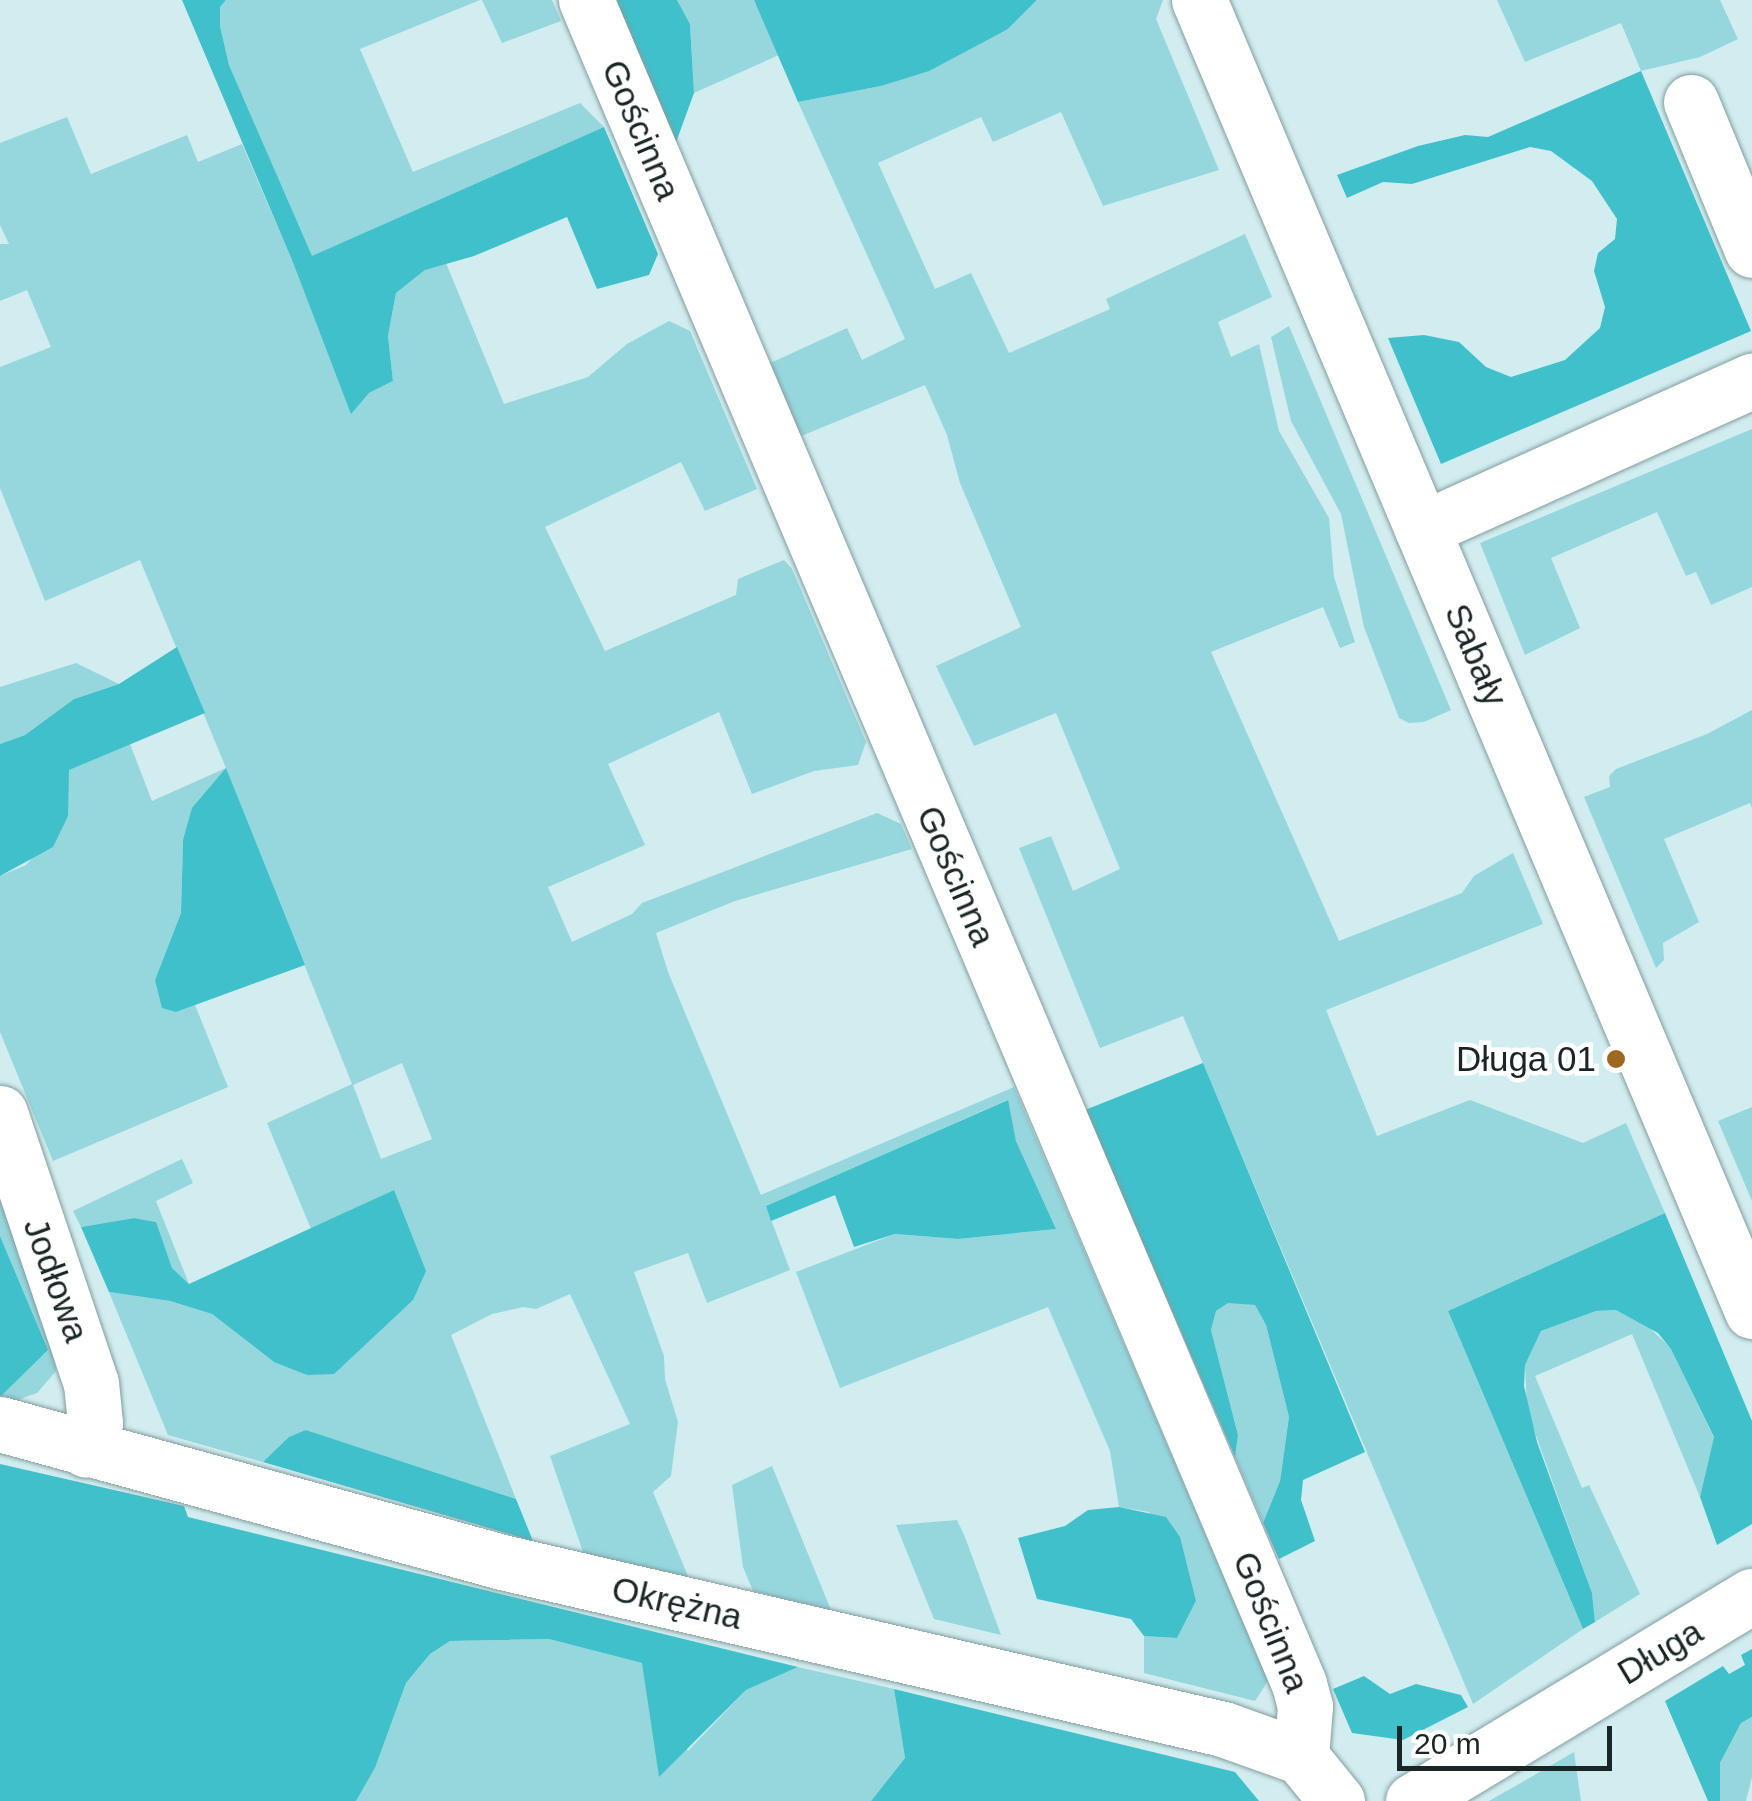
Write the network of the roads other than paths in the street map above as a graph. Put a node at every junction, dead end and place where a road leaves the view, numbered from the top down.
1 (586, 0) edge
2 (1199, 0) edge
3 (1691, 102) dead end
4 (1752, 250) edge
5 (1752, 381) edge
6 (1422, 529) junction
7 (0, 1113) edge
8 (1752, 1311) edge
9 (0, 1424) edge
10 (86, 1448) junction
11 (1752, 1596) edge
12 (1301, 1757) junction
13 (1337, 1801) edge
14 (1413, 1801) edge

1 - 12 street, Gościnna
2 - 6 street, Sabały
3 - 4 street
5 - 6 street
6 - 8 street, Sabały
7 - 10 street, Jodłowa
9 - 10 street, Okrężna
10 - 12 street, Okrężna
11 - 14 street, Długa
12 - 13 street

